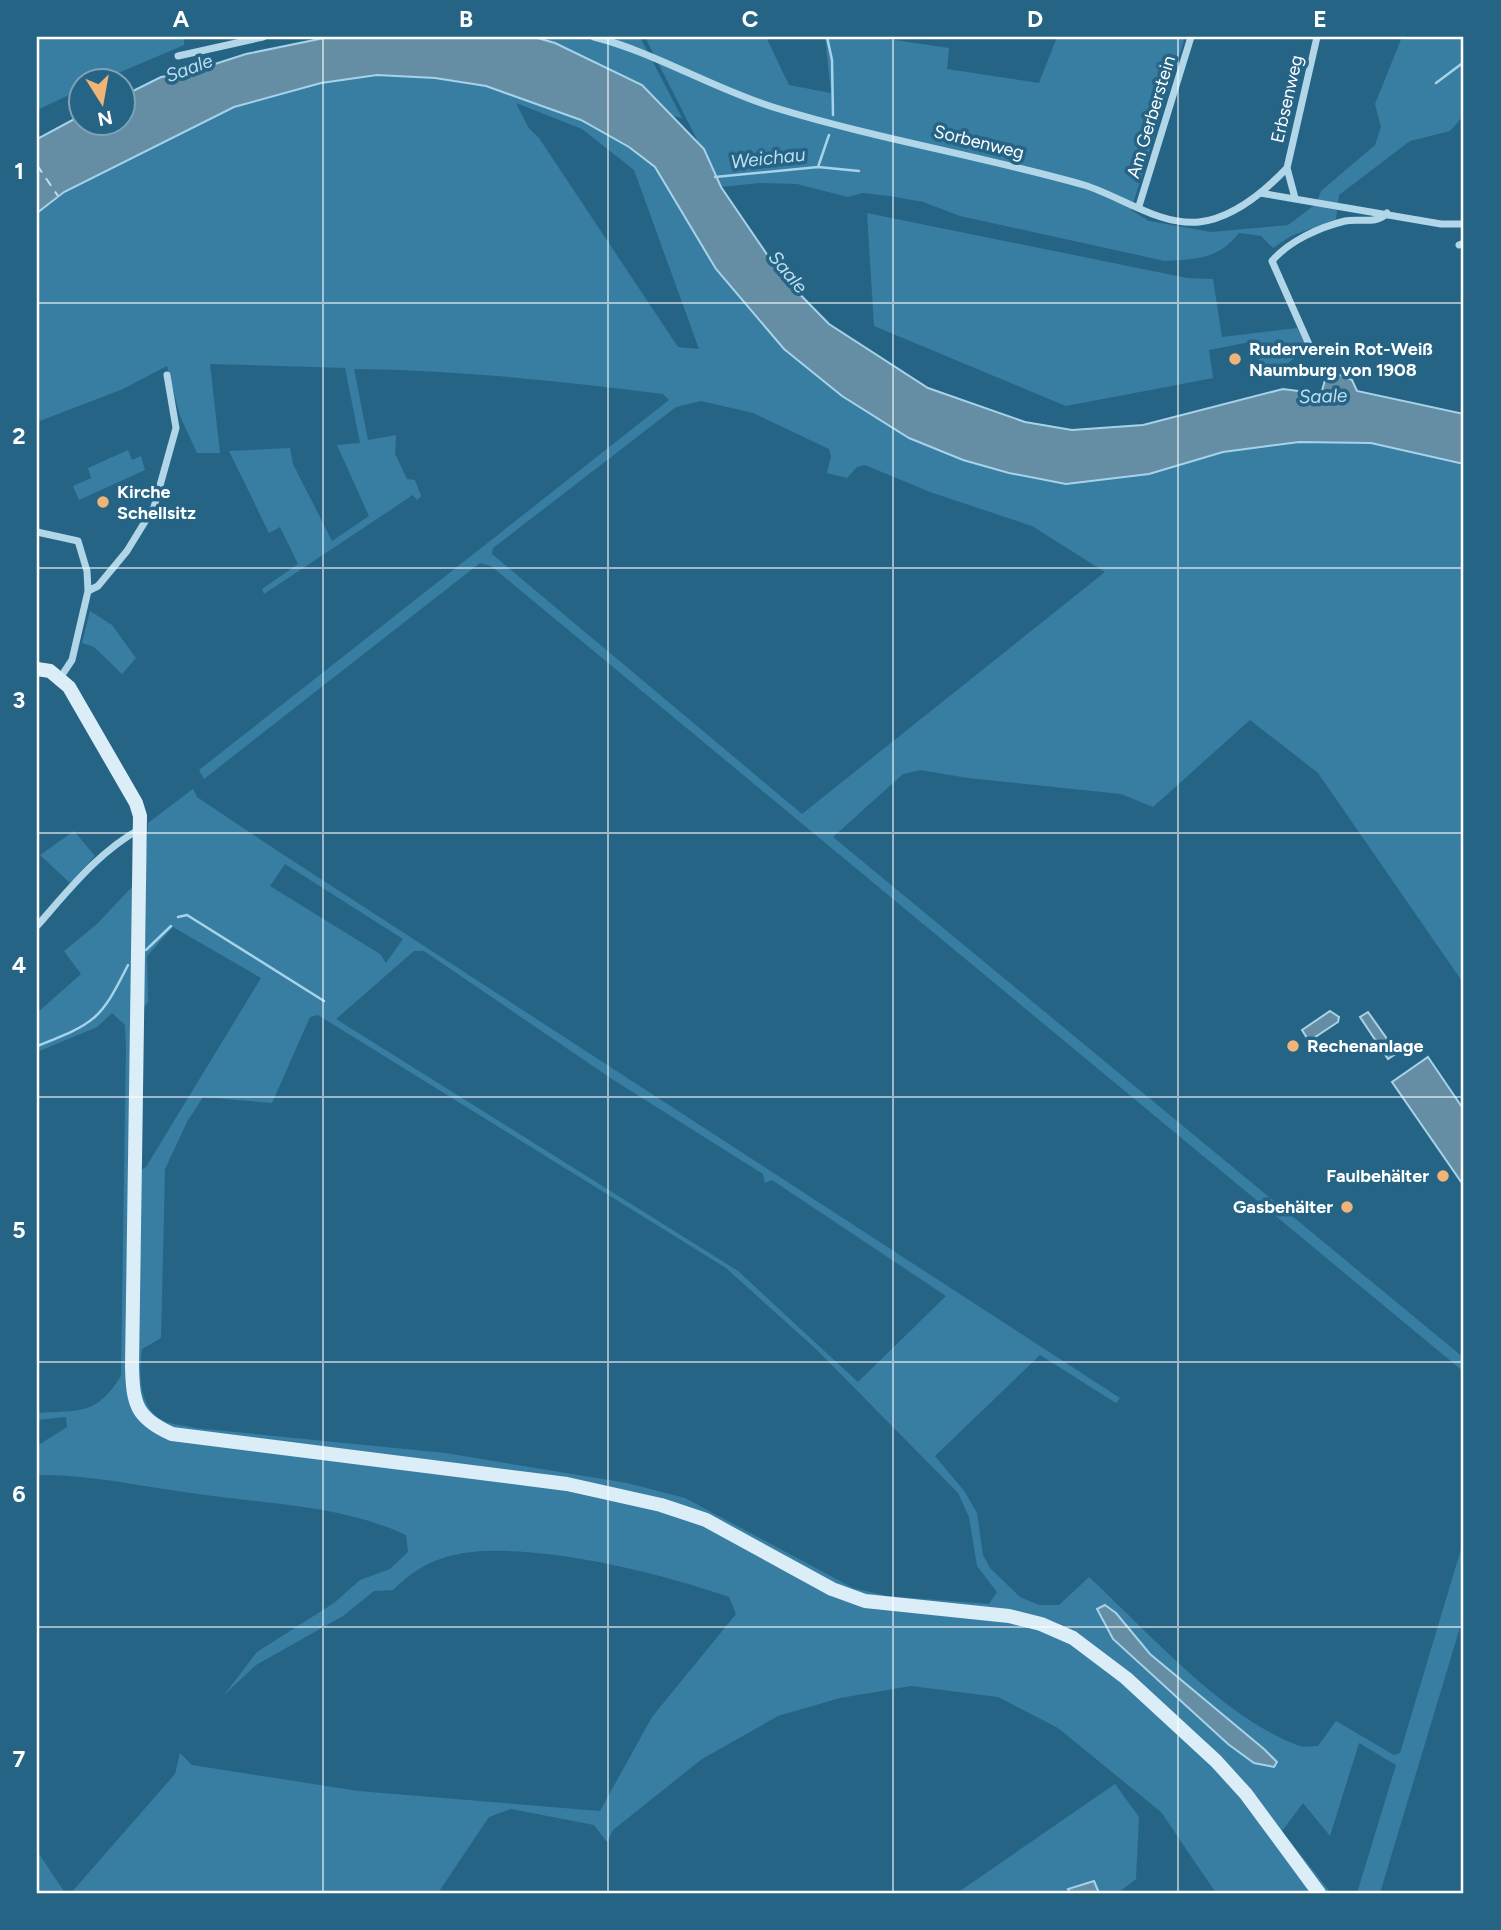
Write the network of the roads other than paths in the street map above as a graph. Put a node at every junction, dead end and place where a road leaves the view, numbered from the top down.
1 (263, 37) edge
2 (594, 37) edge
3 (1191, 37) edge
4 (1317, 37) edge
5 (178, 56) dead end
6 (1287, 168) junction
7 (1260, 193) junction
8 (1295, 198) junction
9 (1139, 206) junction
10 (1387, 213) junction
11 (1464, 224) edge
12 (1311, 349) dead end
13 (167, 375) dead end
14 (37, 532) edge
15 (88, 591) junction
16 (37, 669) edge
17 (60, 678) junction
18 (140, 830) junction
19 (37, 926) edge
20 (1319, 1893) edge

1 - 5 street
2 - 9 street, Sorbenweg
3 - 9 street, Am Gerberstein
4 - 6 street, Erbsenweg
6 - 7 street, Sorbenweg
6 - 8 street
7 - 8 street
7 - 9 street, Sorbenweg
8 - 10 street
10 - 11 street
10 - 12 street
13 - 15 street
14 - 15 street
15 - 17 street
16 - 17 street
17 - 18 street
18 - 19 street
18 - 20 street

